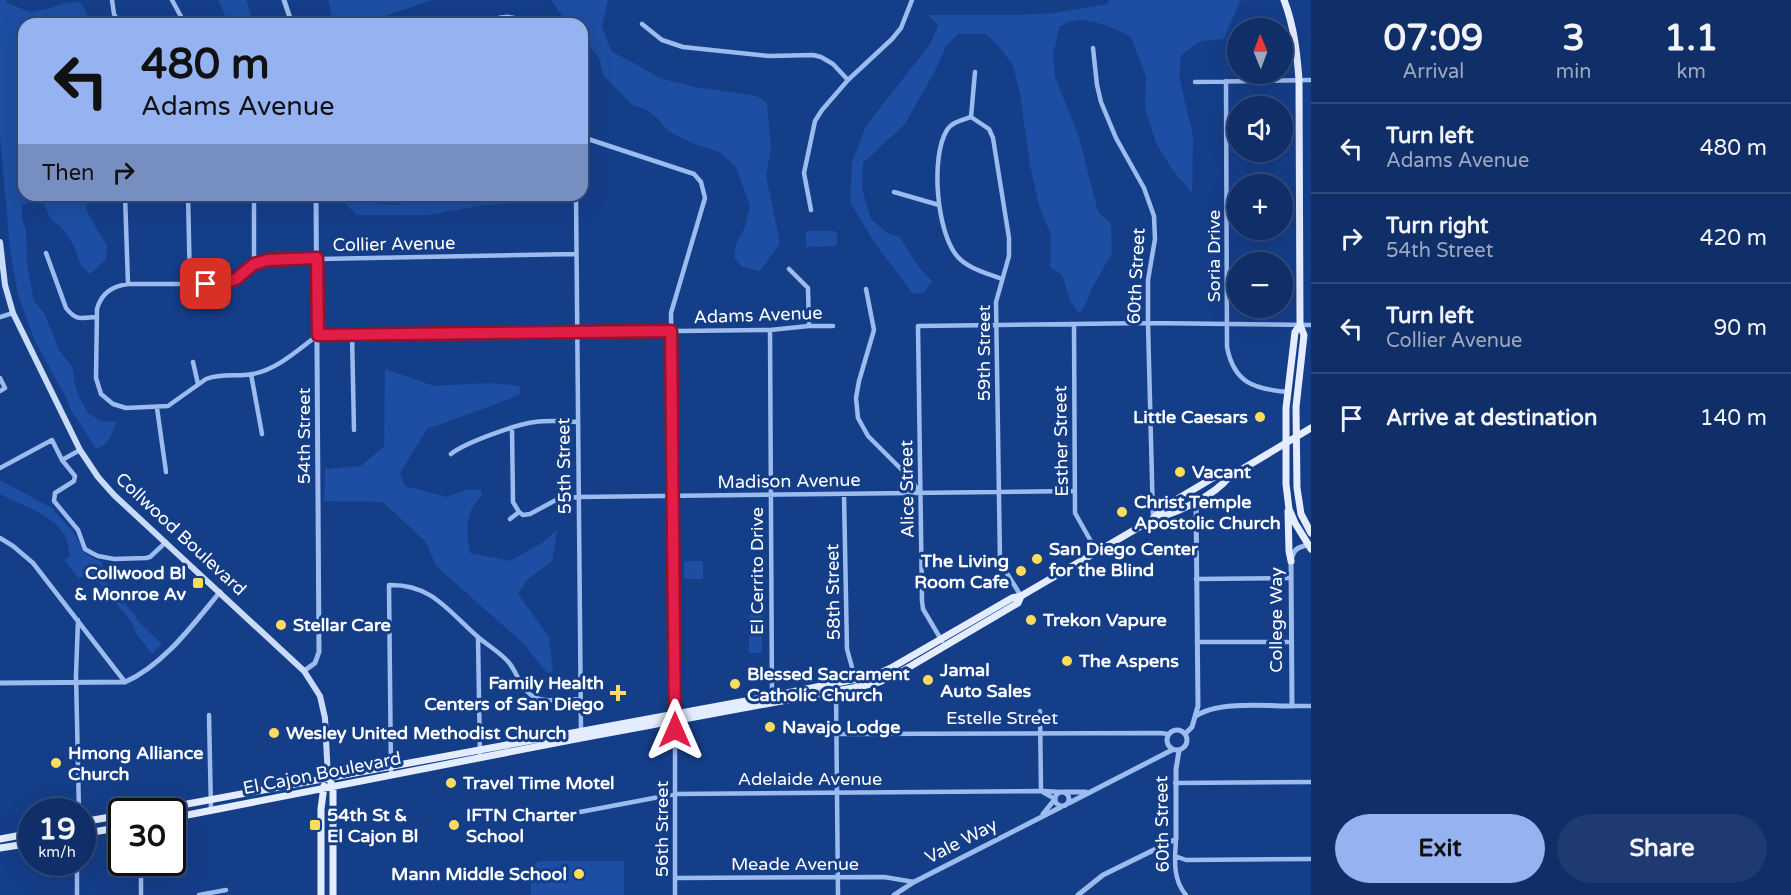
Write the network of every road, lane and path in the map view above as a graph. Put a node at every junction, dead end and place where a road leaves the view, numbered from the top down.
1 (112, 0) edge
2 (172, 0) edge
3 (284, 0) edge
4 (912, 0) edge
5 (1284, 0) edge
6 (116, 18) edge
7 (182, 18) edge
8 (290, 18) edge
9 (499, 18) edge
10 (514, 18) edge
11 (642, 24) dead end
12 (1093, 48) dead end
13 (975, 72) dead end
14 (848, 80) junction
15 (1299, 80) junction
16 (1226, 81) junction
17 (1311, 81) edge
18 (1195, 82) dead end
19 (971, 117) junction
20 (588, 139) edge
21 (894, 192) dead end
22 (125, 201) edge
23 (188, 201) edge
24 (254, 201) edge
25 (316, 201) edge
26 (576, 201) edge
27 (939, 205) junction
28 (812, 210) dead end
29 (0, 242) edge
30 (46, 253) dead end
31 (576, 254) junction
32 (317, 258) junction
33 (254, 264) junction
34 (789, 269) dead end
35 (1002, 279) junction
36 (128, 284) junction
37 (190, 284) junction
38 (866, 289) dead end
39 (13, 313) junction
40 (0, 317) edge
41 (96, 318) junction
42 (1148, 323) junction
43 (1228, 324) junction
44 (996, 325) junction
45 (1074, 325) junction
46 (1300, 325) junction
47 (1311, 325) edge
48 (809, 326) junction
49 (833, 326) dead end
50 (770, 330) junction
51 (671, 331) junction
52 (577, 332) junction
53 (352, 334) junction
54 (318, 335) junction
55 (193, 362) dead end
56 (251, 374) junction
57 (0, 378) edge
58 (198, 384) junction
59 (0, 391) edge
60 (1287, 392) junction
61 (157, 408) junction
62 (577, 422) junction
63 (512, 428) junction
64 (1311, 428) edge
65 (354, 430) dead end
66 (262, 434) dead end
67 (1296, 437) junction
68 (1287, 441) junction
69 (80, 450) junction
70 (451, 454) dead end
71 (62, 460) junction
72 (0, 468) edge
73 (166, 471) dead end
74 (1229, 477) junction
75 (1075, 491) junction
76 (920, 492) junction
77 (999, 492) junction
78 (1287, 493) junction
79 (844, 494) junction
80 (771, 495) junction
81 (673, 496) junction
82 (578, 497) junction
83 (1196, 501) junction
84 (519, 512) junction
85 (510, 519) dead end
86 (1153, 519) junction
87 (1311, 533) edge
88 (0, 538) edge
89 (166, 542) junction
90 (1309, 547) edge
91 (1097, 552) junction
92 (1291, 561) junction
93 (1291, 578) junction
94 (1196, 579) junction
95 (220, 592) junction
96 (1021, 596) junction
97 (78, 620) junction
98 (478, 638) junction
99 (1197, 642) junction
100 (1292, 642) junction
101 (943, 643) junction
102 (304, 671) junction
103 (125, 682) junction
104 (0, 683) edge
105 (76, 683) junction
106 (857, 683) junction
107 (836, 687) junction
108 (581, 699) junction
109 (772, 700) junction
110 (1292, 706) junction
111 (1311, 706) edge
112 (1040, 711) dead end
113 (209, 715) dead end
114 (1196, 716) junction
115 (675, 717) junction
116 (1041, 733) junction
117 (581, 734) junction
118 (837, 734) junction
119 (1168, 734) junction
120 (1185, 734) junction
121 (480, 749) junction
122 (1175, 750) junction
123 (480, 757) junction
124 (391, 766) junction
125 (391, 775) junction
126 (328, 779) junction
127 (1311, 782) edge
128 (1175, 783) junction
129 (333, 787) junction
130 (322, 789) junction
131 (1090, 791) junction
132 (1041, 792) junction
133 (1062, 792) junction
134 (837, 793) junction
135 (675, 794) junction
136 (79, 798) edge
137 (1055, 799) junction
138 (211, 800) junction
139 (1069, 803) junction
140 (186, 804) edge
141 (1061, 807) junction
142 (211, 810) junction
143 (580, 812) dead end
144 (186, 815) edge
145 (1042, 816) junction
146 (18, 836) edge
147 (1176, 838) junction
148 (0, 839) edge
149 (18, 845) edge
150 (0, 848) edge
151 (1175, 856) junction
152 (1311, 859) edge
153 (77, 876) edge
154 (141, 876) edge
155 (675, 878) junction
156 (838, 878) junction
157 (914, 882) junction
158 (1086, 888) junction
159 (226, 890) dead end
160 (77, 895) edge
161 (141, 895) edge
162 (199, 895) edge
163 (321, 895) edge
164 (333, 895) edge
165 (675, 895) edge
166 (838, 895) edge
167 (894, 895) edge
168 (1078, 895) edge
169 (1088, 895) edge
170 (1186, 895) edge

1 - 6 street
2 - 7 street
3 - 8 street
4 - 14 street
5 - 15 main road
9 - 10 street
11 - 14 street
12 - 42 street, 60th Street
13 - 19 street
14 - 28 street
15 - 16 street
15 - 17 street
15 - 46 main road
16 - 18 street
16 - 43 street, Soria Drive
19 - 27 street
19 - 35 street, 59th Street
20 - 51 street, 56th Street
21 - 27 street
22 - 36 street
23 - 37 street
24 - 33 street
25 - 32 street, 54th Street
26 - 31 street, 55th Street
27 - 35 street
29 - 39 main road, Collwood Boulevard
30 - 41 street
31 - 32 street, Collier Avenue
31 - 52 street, 55th Street
32 - 33 street, Collier Avenue
32 - 54 street, 54th Street
33 - 37 street, Collier Avenue
34 - 48 street
35 - 44 street, 59th Street
36 - 37 street, Collier Avenue
36 - 41 street, Collier Avenue
38 - 76 street
39 - 40 street
39 - 69 main road, Collwood Boulevard
41 - 61 street
42 - 43 street
42 - 45 street
42 - 86 street, 60th Street
43 - 46 street
43 - 60 street, Soria Drive
44 - 45 street
44 - 76 street, Alice Street
44 - 77 street, 59th Street
45 - 75 street, Esther Street
46 - 47 street
46 - 60 main road
46 - 67 main road
48 - 49 street, Adams Avenue
48 - 50 street, Adams Avenue
50 - 51 street, Adams Avenue
50 - 80 street, El Cerrito Drive
51 - 52 street, Adams Avenue
51 - 81 street, 56th Street
52 - 53 street, Adams Avenue
52 - 62 street, 55th Street
53 - 54 street, Adams Avenue
53 - 65 street
54 - 56 street
54 - 102 street, 54th Street
55 - 58 street
56 - 58 street
56 - 66 street
57 - 59 street
58 - 61 street
60 - 68 main road
61 - 73 street
62 - 63 street
62 - 82 street, 55th Street
63 - 70 street
63 - 84 street
64 - 67 main road, El Cajon Boulevard
67 - 68 main road, El Cajon Boulevard
67 - 87 main road
68 - 74 main road, El Cajon Boulevard
68 - 78 main road
69 - 71 street
69 - 89 main road, Collwood Boulevard
71 - 72 street
71 - 89 street
74 - 83 main road, El Cajon Boulevard
74 - 86 main road, El Cajon Boulevard
75 - 77 street, Madison Avenue
75 - 91 street, Esther Street
76 - 77 street, Madison Avenue
76 - 79 street, Madison Avenue
76 - 101 street, Alice Street
77 - 96 street, 59th Street
78 - 90 main road
78 - 92 main road
79 - 80 street, Madison Avenue
79 - 106 street, 58th Street
80 - 81 street, Madison Avenue
80 - 109 street, El Cerrito Drive
81 - 82 street, Madison Avenue
81 - 115 street, 56th Street
82 - 84 street, Madison Avenue
82 - 108 street, 55th Street
83 - 86 main road, El Cajon Boulevard
83 - 94 street, 60th Street
84 - 85 street, Madison Avenue
86 - 91 main road, El Cajon Boulevard
88 - 97 street
89 - 95 main road, Collwood Boulevard
90 - 92 street, College Way
91 - 96 main road, El Cajon Boulevard
92 - 93 street, College Way
93 - 94 street
93 - 100 street, College Way
94 - 99 street, 60th Street
95 - 102 main road, Collwood Boulevard
95 - 103 street
96 - 101 main road, El Cajon Boulevard
97 - 103 street
97 - 105 street
98 - 108 street
98 - 121 street
98 - 124 street
99 - 100 street
99 - 114 street, 60th Street
100 - 110 street, College Way
101 - 106 main road, El Cajon Boulevard
102 - 126 main road, Collwood Boulevard
103 - 105 street
104 - 105 street
105 - 136 street
106 - 107 main road, El Cajon Boulevard
107 - 109 main road, El Cajon Boulevard
107 - 118 street
108 - 117 street, 55th Street
109 - 115 main road, El Cajon Boulevard
110 - 111 street
110 - 114 street
112 - 116 street
113 - 138 street
114 - 120 street, 60th Street
115 - 117 main road, El Cajon Boulevard
115 - 135 street, 56th Street
116 - 118 street, Estelle Street
116 - 119 street, Estelle Street
116 - 132 street
117 - 121 main road, El Cajon Boulevard
117 - 123 main road, El Cajon Boulevard
118 - 134 street
119 - 120 street
119 - 122 street, 60th Street
120 - 122 street, 60th Street
121 - 123 street
121 - 124 main road, El Cajon Boulevard
122 - 128 street, 60th Street
122 - 131 street, Vale Way
123 - 125 main road, El Cajon Boulevard
124 - 125 street
124 - 126 main road, El Cajon Boulevard
125 - 129 main road, El Cajon Boulevard
126 - 129 main road
126 - 130 main road
126 - 138 main road, El Cajon Boulevard
127 - 128 street
128 - 147 street, 60th Street
129 - 130 main road, El Cajon Boulevard
129 - 164 main road
130 - 142 main road, El Cajon Boulevard
130 - 163 main road
131 - 133 street, Vale Way
131 - 139 street, Vale Way
132 - 133 street, Adelaide Avenue
132 - 134 street, Adelaide Avenue
132 - 137 street, Adelaide Avenue
133 - 137 street, Vale Way
133 - 139 street
134 - 135 street, Adelaide Avenue
134 - 156 street
135 - 143 street, Adelaide Avenue
135 - 155 street, 56th Street
137 - 141 street
137 - 145 street, Vale Way
138 - 140 main road, El Cajon Boulevard
138 - 142 street
139 - 141 street, Vale Way
141 - 145 street, Vale Way
142 - 144 main road, El Cajon Boulevard
145 - 157 street, Vale Way
146 - 148 main road
147 - 151 street, 60th Street
147 - 158 street
149 - 150 main road
151 - 152 street
151 - 170 street, 60th Street
153 - 160 street
154 - 161 street
155 - 156 street, Meade Avenue
155 - 165 street, 56th Street
156 - 157 street, Meade Avenue
156 - 166 street
157 - 167 street, Vale Way
158 - 168 street
158 - 169 street
159 - 162 street

